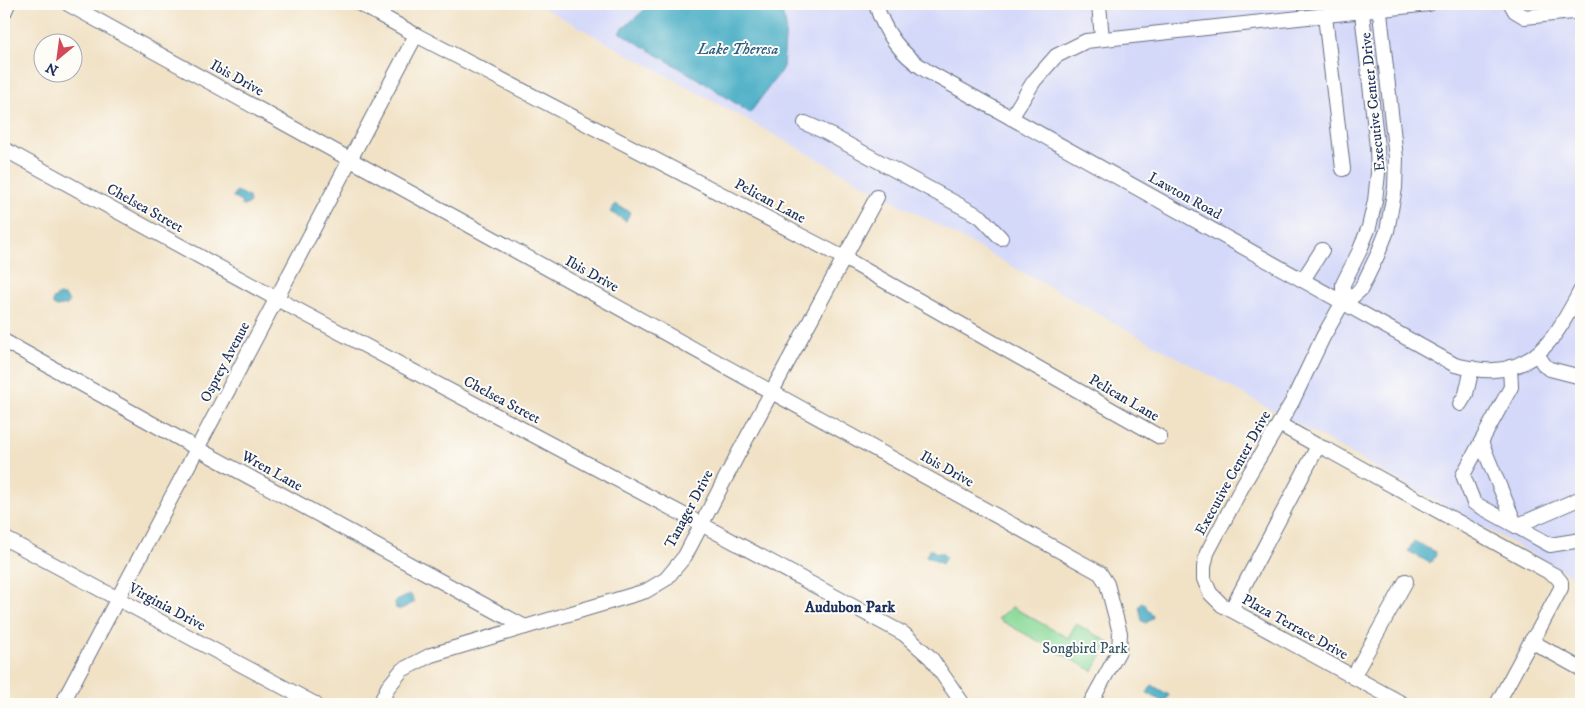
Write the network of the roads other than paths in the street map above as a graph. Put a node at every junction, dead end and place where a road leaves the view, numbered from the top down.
1 (8, 4) edge
2 (68, 4) edge
3 (360, 4) edge
4 (876, 4) edge
5 (1099, 4) edge
6 (1429, 4) edge
7 (1511, 4) edge
8 (1379, 7) edge
9 (1361, 8) edge
10 (1581, 10) edge
11 (4, 13) edge
12 (1325, 16) junction
13 (416, 35) junction
14 (1102, 39) junction
15 (1011, 118) junction
16 (805, 123) dead end
17 (4, 149) edge
18 (350, 159) junction
19 (1343, 169) dead end
20 (877, 197) dead end
21 (1002, 238) dead end
22 (1322, 250) dead end
23 (844, 258) junction
24 (1302, 280) junction
25 (1581, 290) edge
26 (277, 299) junction
27 (1343, 302) junction
28 (4, 341) edge
29 (1537, 354) junction
30 (1472, 368) junction
31 (1510, 368) junction
32 (1581, 377) edge
33 (772, 392) junction
34 (1460, 404) dead end
35 (1279, 424) junction
36 (1160, 437) dead end
37 (1481, 442) junction
38 (1318, 446) junction
39 (198, 449) junction
40 (1581, 498) edge
41 (700, 524) junction
42 (1516, 526) junction
43 (4, 538) edge
44 (1581, 540) edge
45 (1207, 553) joint
46 (1406, 581) dead end
47 (118, 600) junction
48 (1230, 610) junction
49 (525, 627) junction
50 (1531, 641) junction
51 (1581, 669) edge
52 (1353, 677) junction
53 (62, 704) edge
54 (315, 704) edge
55 (380, 704) edge
56 (962, 704) edge
57 (1090, 704) edge
58 (1403, 704) edge
59 (1497, 704) edge

1 - 11 street
2 - 18 street, Ibis Drive
3 - 13 street, Pelican Lane
4 - 15 street, Lawton Road
5 - 14 street
6 - 8 street
7 - 10 street
8 - 9 street
8 - 27 street, Executive Center Drive
9 - 12 street
9 - 27 street, Executive Center Drive
12 - 14 street
12 - 19 street
13 - 18 street, Osprey Avenue
13 - 23 street, Pelican Lane
14 - 15 street
15 - 24 street, Lawton Road
16 - 21 street
17 - 26 street, Chelsea Street
18 - 26 street, Osprey Avenue
18 - 33 street, Ibis Drive
20 - 23 street, Tanager Drive
22 - 24 street
23 - 33 street, Tanager Drive
23 - 36 street, Pelican Lane
24 - 27 street, Lawton Road
25 - 29 street
26 - 39 street, Osprey Avenue
26 - 41 street, Chelsea Street
27 - 30 street, Lawton Road
27 - 35 street, Executive Center Drive
28 - 39 street, Wren Lane
29 - 31 street
29 - 32 street
30 - 31 street, Lawton Road
30 - 34 street
31 - 37 street
33 - 41 street, Tanager Drive
33 - 57 street, Ibis Drive
35 - 38 street
35 - 45 street, Executive Center Drive
37 - 42 street
37 - 42 street
38 - 48 street
38 - 50 street
39 - 47 street, Osprey Avenue
39 - 49 street, Wren Lane
40 - 42 street
41 - 49 street, Tanager Drive
41 - 56 street, Chelsea Street
42 - 44 street
43 - 47 street, Virginia Drive
45 - 48 street, Plaza Terrace Drive
46 - 52 street
47 - 53 street, Osprey Avenue
47 - 54 street, Virginia Drive
48 - 52 street, Plaza Terrace Drive
49 - 55 street, Tanager Drive
50 - 51 street
50 - 59 street
52 - 58 street, Plaza Terrace Drive

